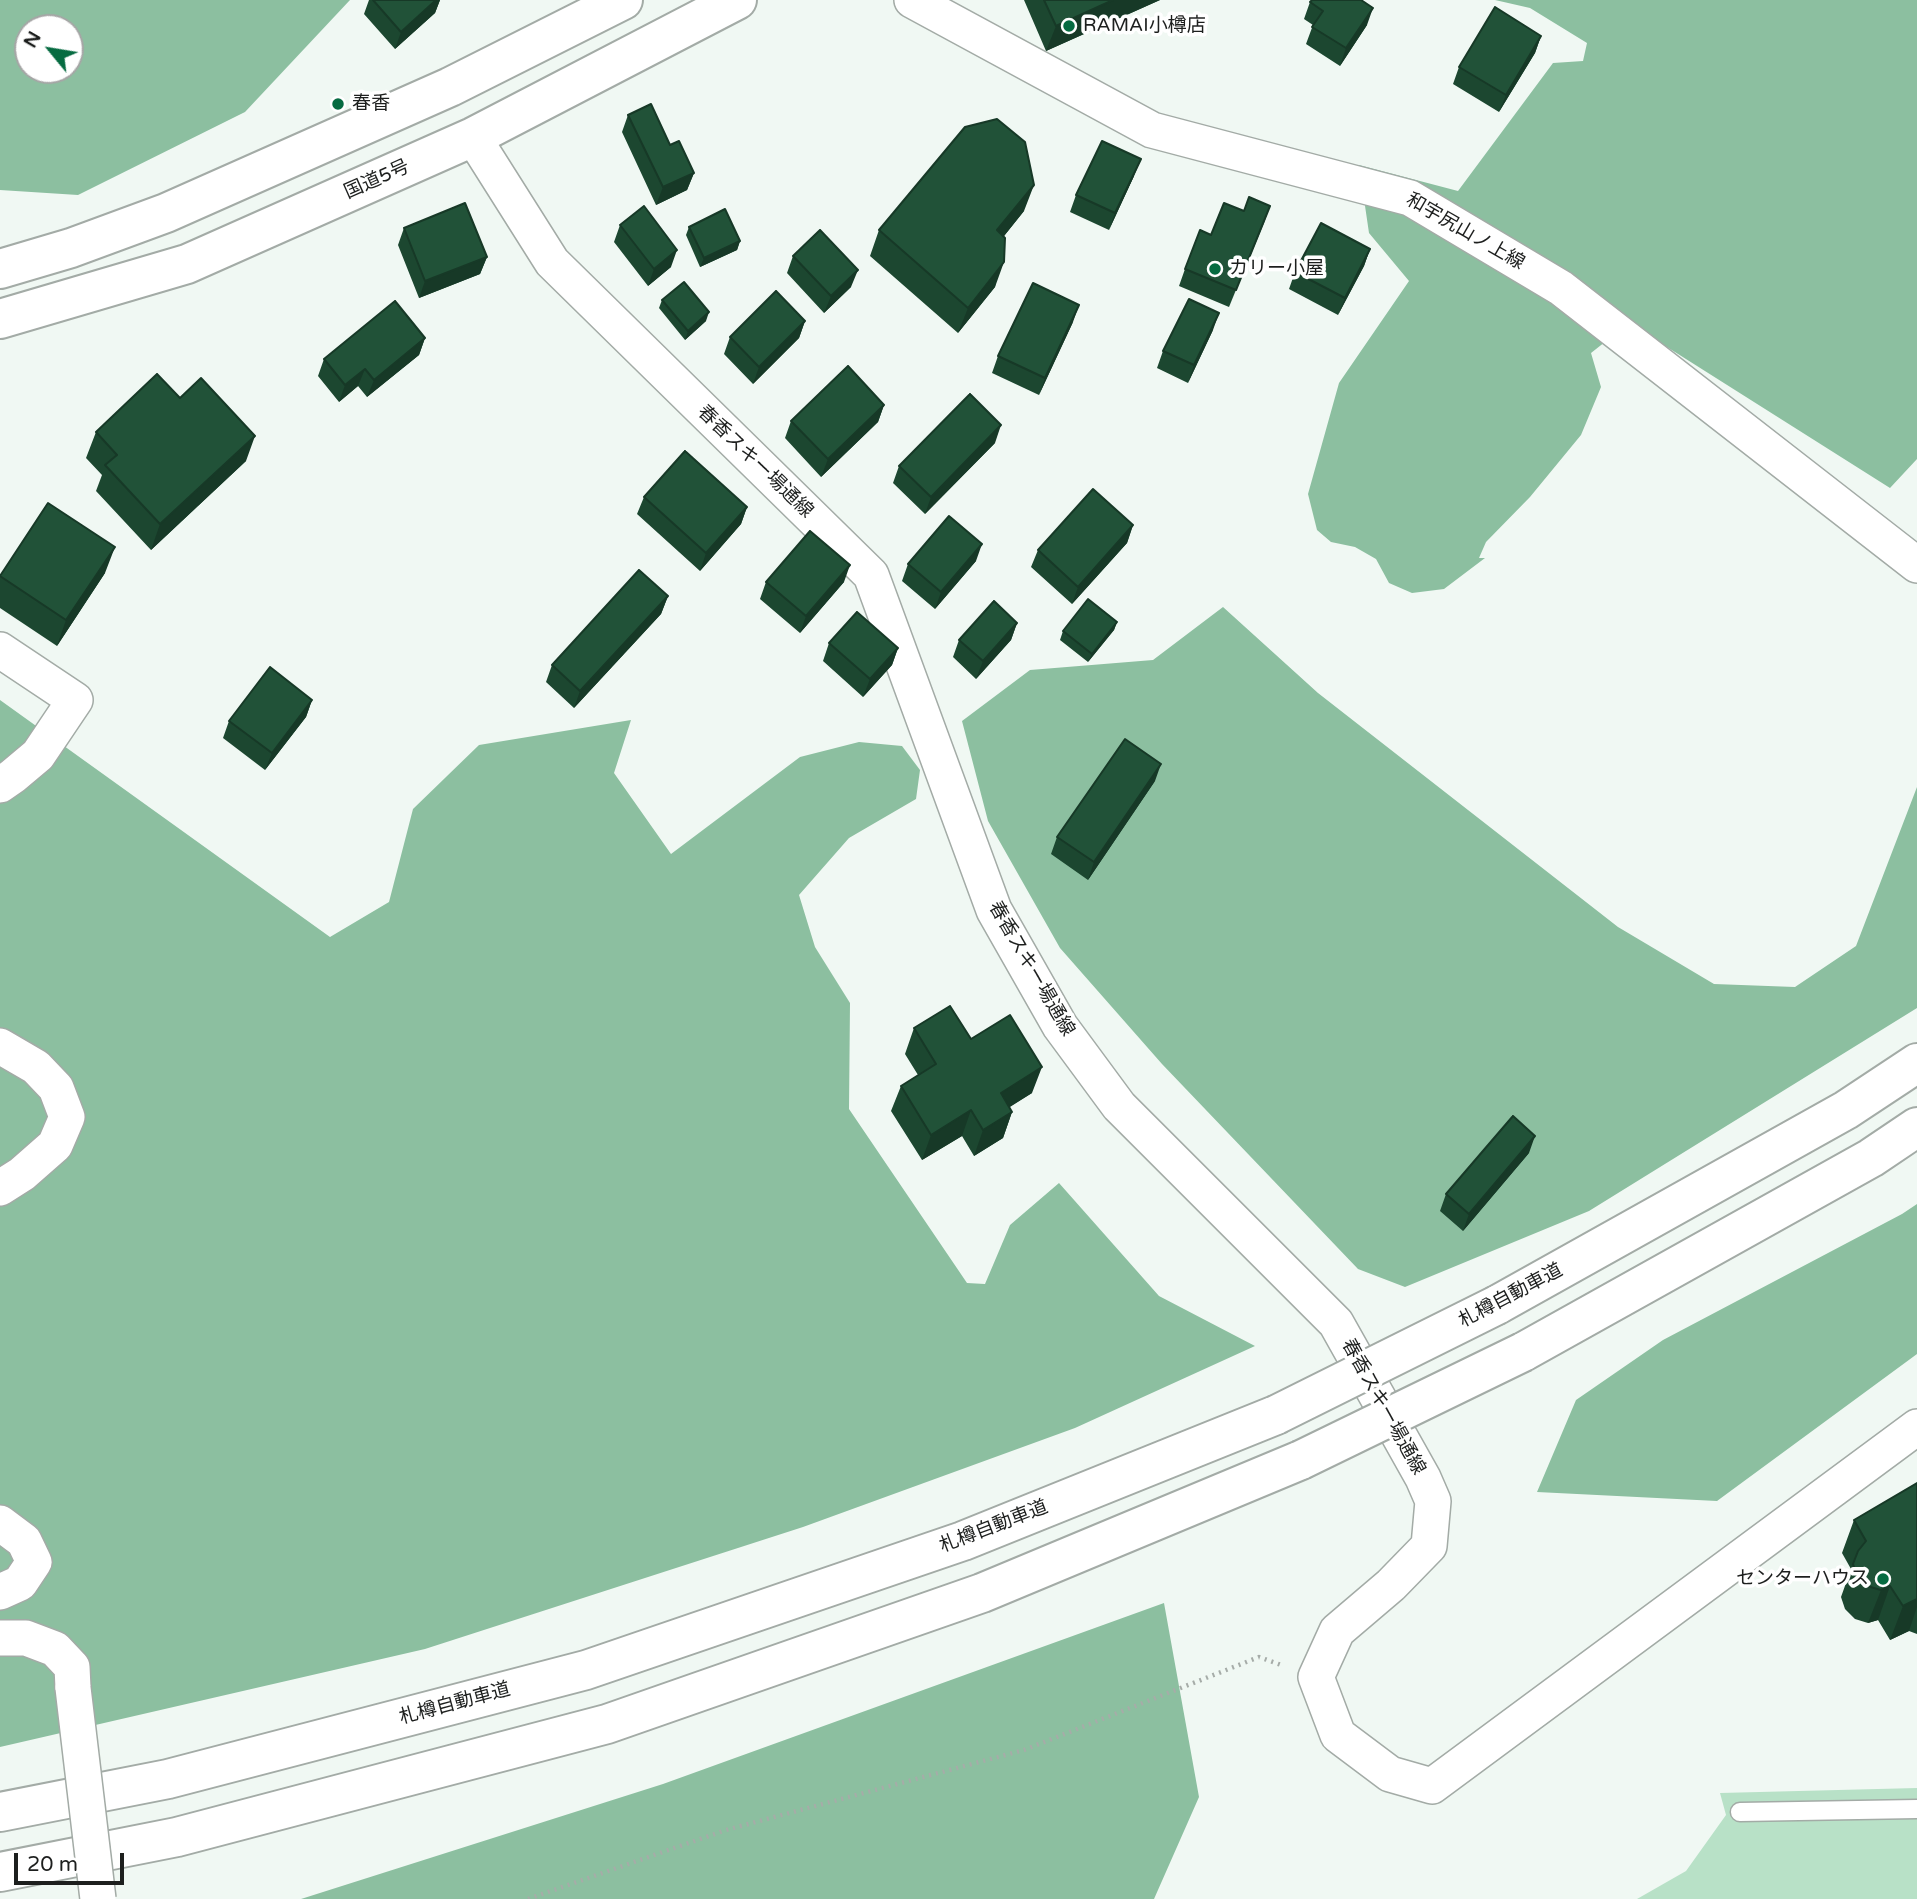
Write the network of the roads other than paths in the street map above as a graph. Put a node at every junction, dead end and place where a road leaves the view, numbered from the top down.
1 (624, 0) edge
2 (737, 0) edge
3 (912, 0) edge
4 (473, 137) junction
5 (0, 269) edge
6 (0, 319) edge
7 (1917, 565) edge
8 (0, 650) edge
9 (0, 785) edge
10 (0, 1046) edge
11 (1917, 1063) edge
12 (1917, 1127) edge
13 (0, 1188) edge
14 (1917, 1427) edge
15 (0, 1523) edge
16 (0, 1592) edge
17 (0, 1638) edge
18 (1917, 1809) edge
19 (0, 1812) edge
20 (1740, 1812) dead end
21 (0, 1872) edge
22 (99, 1899) edge

1 - 5 highway
2 - 4 highway, 国道5号
3 - 7 street, 和宇尻山ノ上線
4 - 6 highway, 国道5号
4 - 14 street, 春香スキー場通線
8 - 9 street
10 - 13 street
11 - 19 highway, 札樽自動車道, bridge
12 - 21 highway, bridge
15 - 16 street
17 - 22 street, bridge
18 - 20 lane

